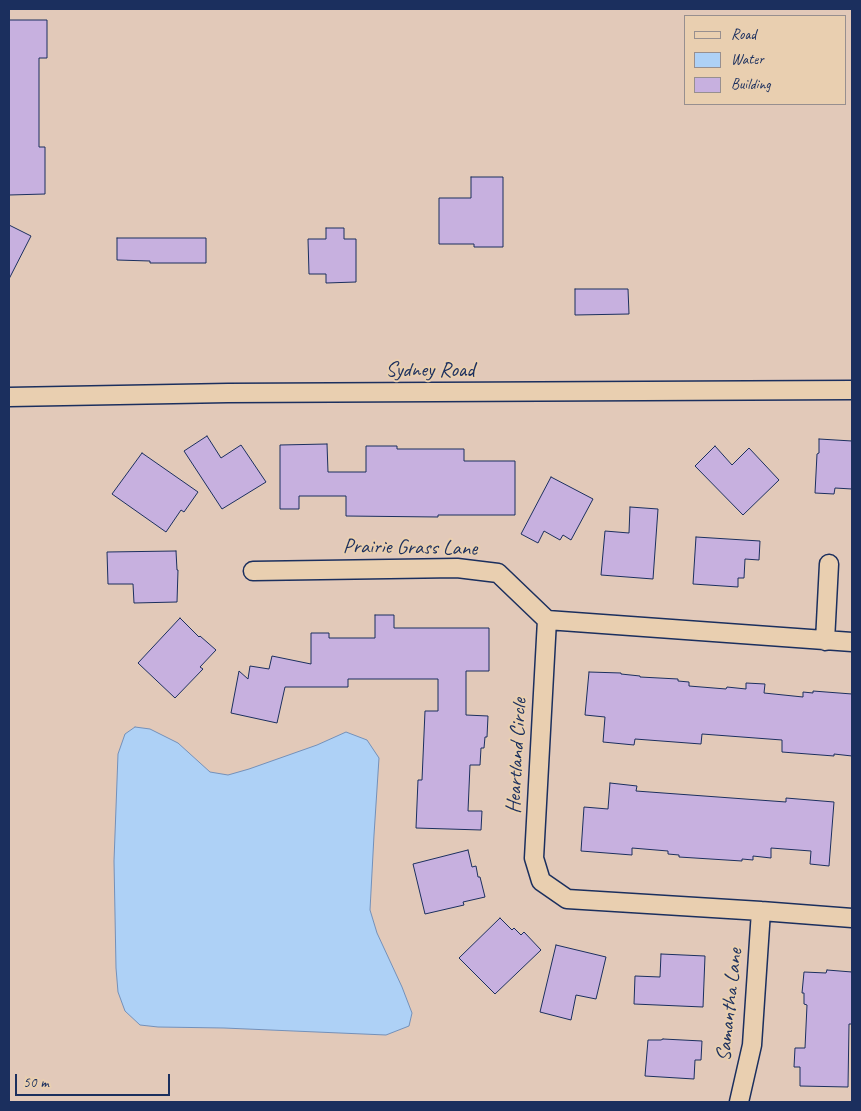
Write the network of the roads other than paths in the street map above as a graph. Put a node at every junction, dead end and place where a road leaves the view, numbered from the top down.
1 (852, 390) edge
2 (9, 397) edge
3 (829, 564) dead end
4 (253, 571) dead end
5 (547, 620) junction
6 (825, 641) junction
7 (852, 642) edge
8 (760, 911) junction
9 (852, 918) edge
10 (739, 1102) edge

1 - 2 street, Sydney Road
3 - 6 street
4 - 5 street, Prairie Grass Lane
5 - 6 street
5 - 8 street, Heartland Circle
6 - 7 street
8 - 9 street, Heartland Circle
8 - 10 street, Samantha Lane

